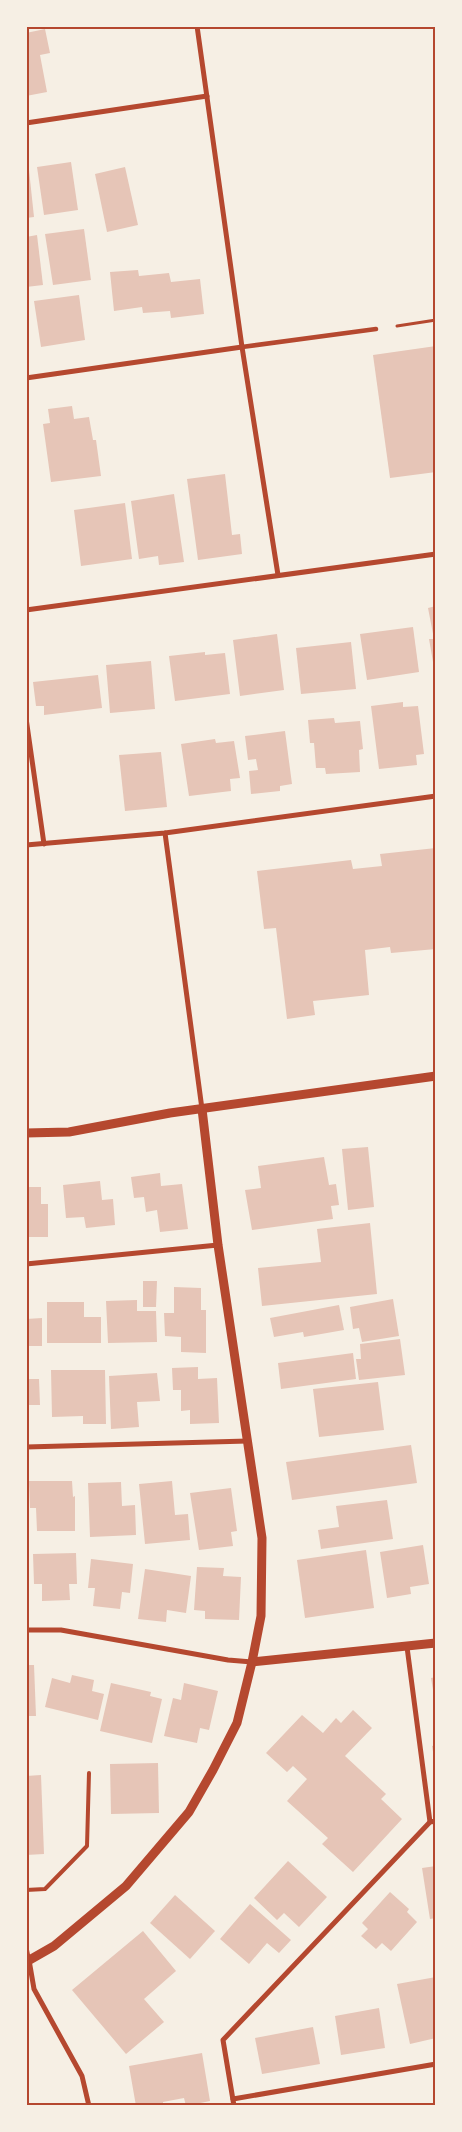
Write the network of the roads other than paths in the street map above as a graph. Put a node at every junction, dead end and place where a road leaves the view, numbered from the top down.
1 (198, 26) edge
2 (207, 96) junction
3 (26, 123) edge
4 (376, 329) road end
5 (242, 347) junction
6 (26, 378) edge
7 (436, 554) edge
8 (278, 575) junction
9 (26, 610) edge
10 (26, 718) edge
11 (436, 796) edge
12 (165, 833) junction
13 (44, 844) junction
14 (26, 845) edge
15 (436, 1076) edge
16 (202, 1109) junction
17 (26, 1133) edge
18 (218, 1246) junction
19 (26, 1264) edge
20 (249, 1441) junction
21 (26, 1447) edge
22 (26, 1630) edge
23 (436, 1643) edge
24 (407, 1647) junction
25 (252, 1662) junction
26 (89, 1773) dead end
27 (433, 1822) edge
28 (26, 1890) edge
29 (26, 1945) edge
30 (28, 1961) edge
31 (436, 2064) edge
32 (233, 2099) junction
33 (89, 2106) edge
34 (234, 2106) edge

1 - 2 street
2 - 3 street
2 - 5 street
4 - 5 street
5 - 6 street
5 - 8 street
7 - 8 street
8 - 9 street
10 - 13 street
11 - 12 street
12 - 13 street
12 - 16 street
13 - 14 street
15 - 16 street
16 - 17 street
16 - 18 street
18 - 19 street
18 - 20 street
20 - 21 street
20 - 25 street
22 - 25 street
23 - 24 street
24 - 25 street
24 - 27 street
25 - 30 street
26 - 28 lane
27 - 32 street
29 - 30 lane
30 - 33 street
31 - 32 street
32 - 34 street

